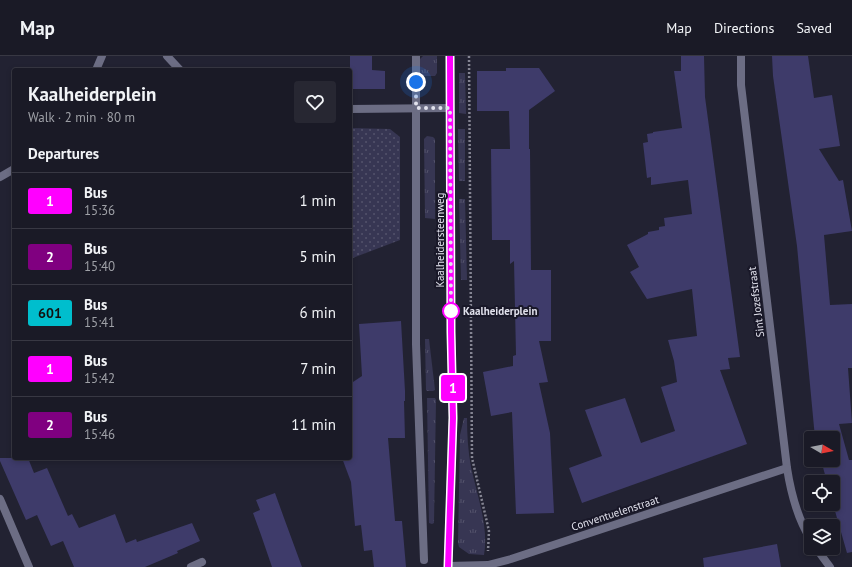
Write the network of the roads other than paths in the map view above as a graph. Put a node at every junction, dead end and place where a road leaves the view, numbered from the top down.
1 (102, 56) edge
2 (167, 56) edge
3 (416, 56) edge
4 (450, 56) edge
5 (741, 56) edge
6 (97, 68) edge
7 (178, 68) edge
8 (352, 108) edge
9 (416, 108) junction
10 (450, 108) junction
11 (12, 171) edge
12 (0, 177) edge
13 (787, 468) junction
14 (0, 499) edge
15 (804, 527) edge
16 (821, 555) edge
17 (424, 560) dead end
18 (202, 562) dead end
19 (29, 567) edge
20 (191, 567) edge
21 (448, 567) edge
22 (830, 567) edge

1 - 6 street
2 - 7 street
3 - 9 street
4 - 10 street, Kaalheidersteenweg
5 - 13 street, Sint Jozefstraat
8 - 9 street
9 - 10 street
9 - 17 street
10 - 21 street, Kaalheidersteenweg
11 - 12 street
13 - 15 street, Sint Jozefstraat
13 - 21 street, Conventuelenstraat
14 - 19 street
16 - 22 street
18 - 20 street

